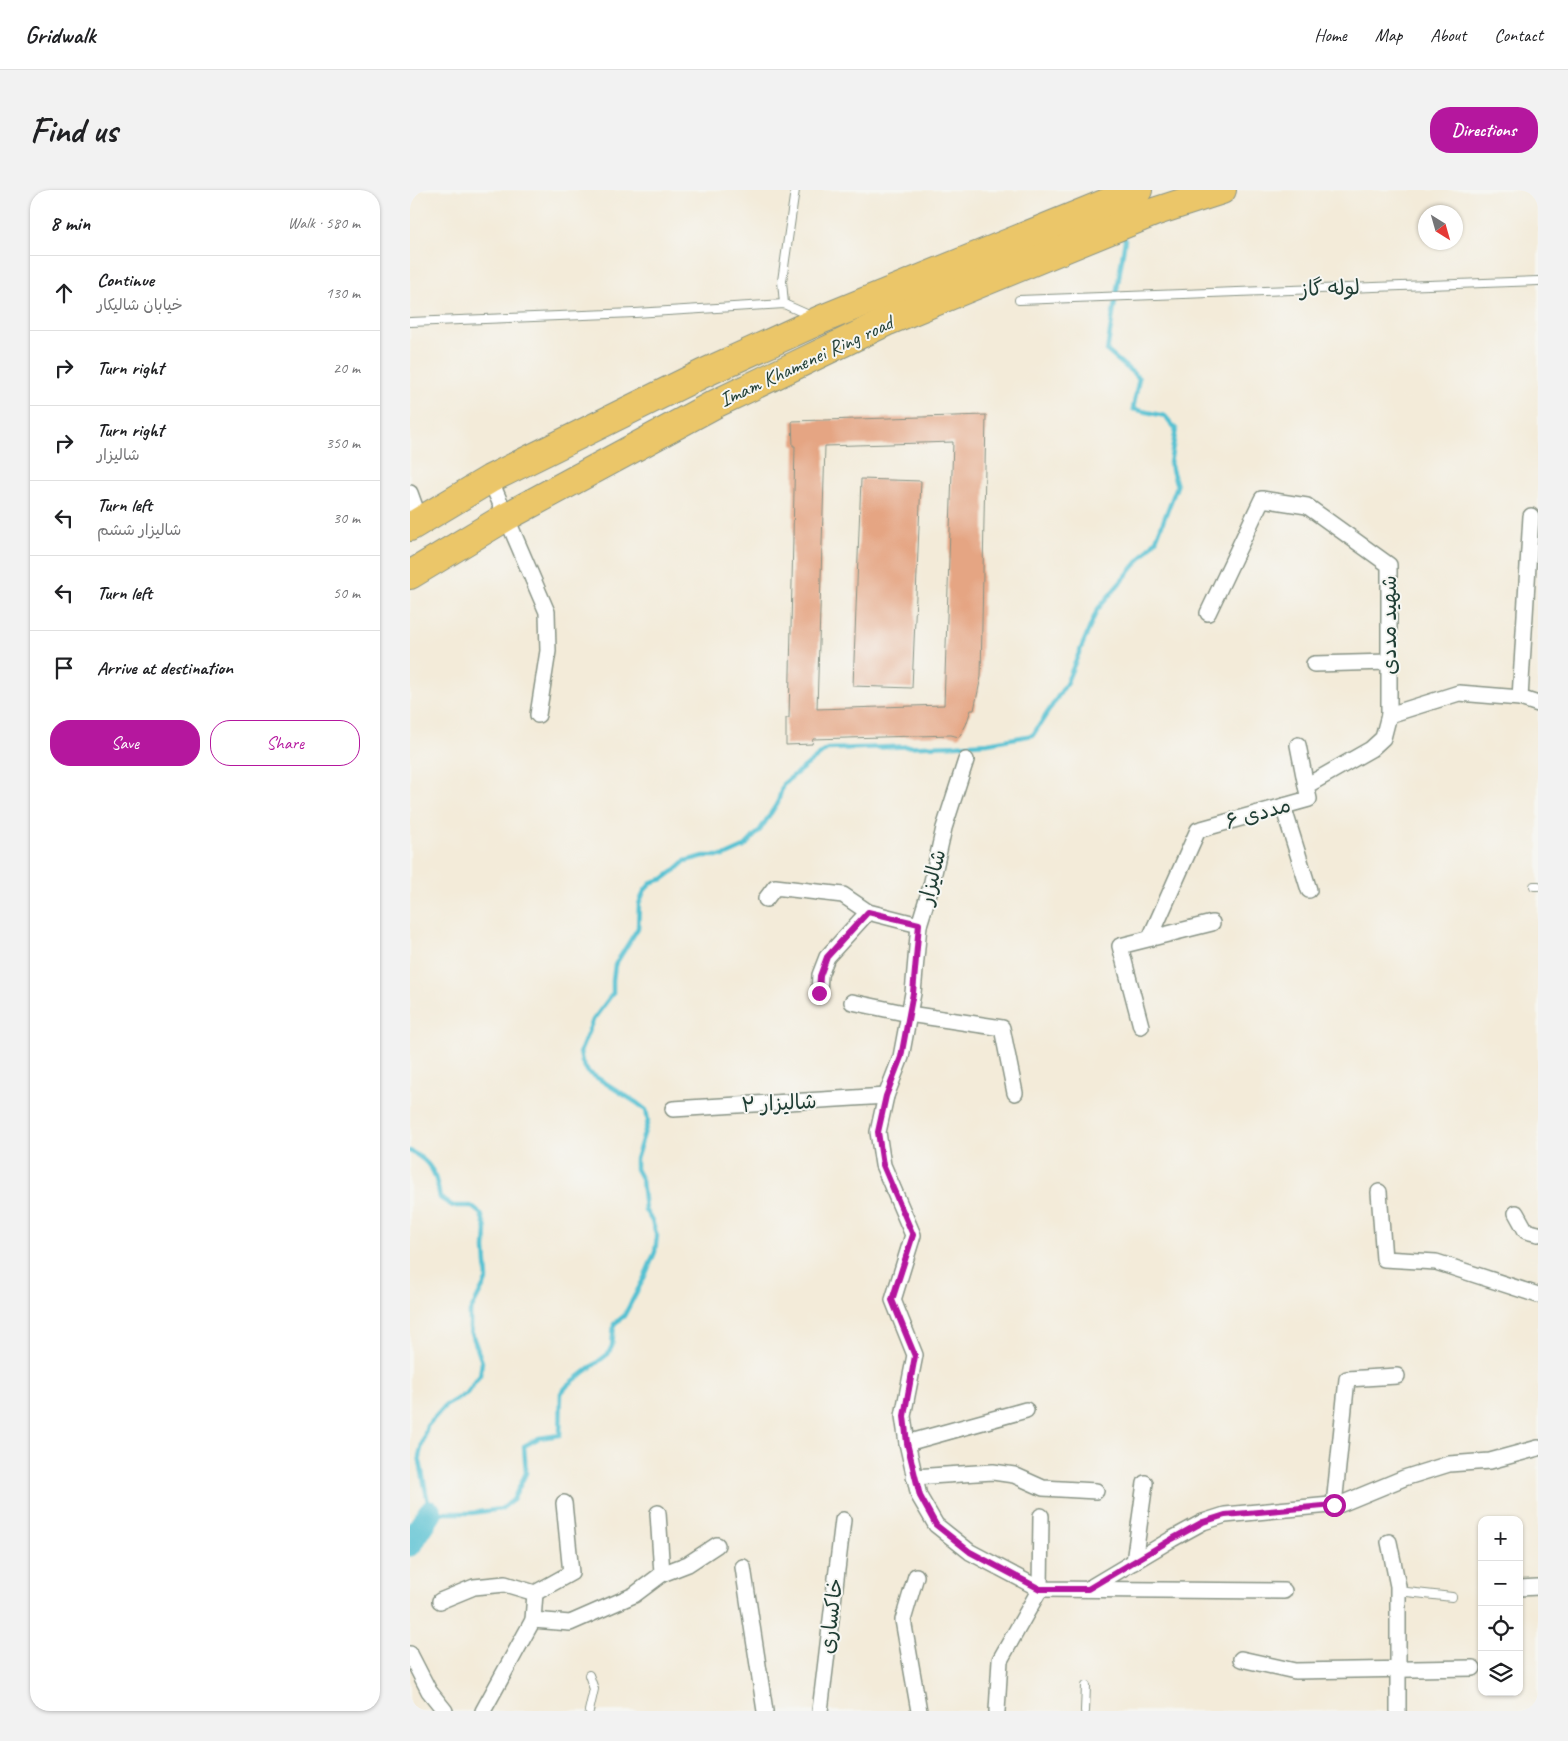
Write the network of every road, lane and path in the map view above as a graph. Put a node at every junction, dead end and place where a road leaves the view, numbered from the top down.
1 (794, 190) edge
2 (1222, 190) edge
3 (1120, 209) edge
4 (1538, 280) edge
5 (1019, 300) dead end
6 (784, 304) junction
7 (820, 320) junction
8 (410, 322) edge
9 (490, 479) junction
10 (410, 492) edge
11 (1531, 516) dead end
12 (506, 517) junction
13 (415, 524) edge
14 (410, 574) edge
15 (1208, 613) dead end
16 (1389, 662) junction
17 (1314, 664) dead end
18 (1520, 698) junction
19 (1538, 704) edge
20 (538, 715) dead end
21 (1389, 715) junction
22 (1298, 746) dead end
23 (966, 760) dead end
24 (1306, 786) junction
25 (1283, 806) junction
26 (1309, 890) dead end
27 (766, 899) dead end
28 (868, 912) junction
29 (1212, 923) dead end
30 (919, 924) junction
31 (1150, 938) junction
32 (819, 993) dead end
33 (852, 1002) dead end
34 (909, 1014) junction
35 (1141, 1026) dead end
36 (1015, 1093) dead end
37 (886, 1096) junction
38 (673, 1109) dead end
39 (1379, 1192) dead end
40 (1516, 1213) dead end
41 (1538, 1234) edge
42 (1538, 1295) edge
43 (1397, 1376) dead end
44 (1026, 1410) dead end
45 (907, 1443) junction
46 (1538, 1448) edge
47 (914, 1477) junction
48 (1145, 1482) dead end
49 (1096, 1491) dead end
50 (564, 1503) dead end
51 (1334, 1505) junction
52 (658, 1513) dead end
53 (1041, 1516) dead end
54 (843, 1520) dead end
55 (1389, 1542) dead end
56 (717, 1545) dead end
57 (1134, 1562) junction
58 (743, 1567) dead end
59 (662, 1574) junction
60 (916, 1576) dead end
61 (1538, 1587) edge
62 (1523, 1588) edge
63 (1040, 1589) junction
64 (1088, 1589) junction
65 (1284, 1591) dead end
66 (1398, 1591) junction
67 (535, 1593) junction
68 (1452, 1596) dead end
69 (440, 1601) dead end
70 (533, 1620) junction
71 (410, 1654) edge
72 (1241, 1659) dead end
73 (1473, 1668) dead end
74 (1398, 1669) junction
75 (589, 1675) dead end
76 (1086, 1686) dead end
77 (443, 1711) edge
78 (483, 1711) edge
79 (589, 1711) edge
80 (765, 1711) edge
81 (820, 1711) edge
82 (919, 1711) edge
83 (997, 1711) edge
84 (1085, 1711) edge
85 (1398, 1711) edge

1 - 6 lane
2 - 3 highway, Imam Khamenei Ring road
3 - 7 highway, Imam Khamenei Ring road
3 - 12 highway, Imam Khamenei Ring road
4 - 5 lane, لوله گاز
6 - 7 lane
6 - 8 lane
7 - 9 highway, Imam Khamenei Ring road
9 - 12 street
9 - 13 highway, Imam Khamenei Ring road
10 - 13 street
11 - 18 street
12 - 14 highway, Imam Khamenei Ring road
12 - 20 street
15 - 16 street, شهید مددی
16 - 17 street
16 - 21 street, شهید مددی
18 - 19 street
18 - 21 street
21 - 24 street, مددی ۶
22 - 24 street
23 - 30 street, شالیزار
24 - 25 street, مددی ۶
25 - 26 street
25 - 31 street, مددی ۶
27 - 28 street
28 - 30 street
28 - 32 street
29 - 31 street
30 - 34 street, شالیزار
31 - 35 street
33 - 34 street
34 - 36 street
34 - 37 street, شالیزار
37 - 38 street, شالیزار ۲
37 - 45 street, شالیزار
39 - 42 street
40 - 41 street
43 - 51 street
44 - 45 street
45 - 47 street, شالیزار
46 - 51 street
47 - 49 street
47 - 63 street, شالیزار
48 - 57 street
50 - 67 street
51 - 57 street
52 - 59 street
53 - 63 street
54 - 81 street, خاکساری
55 - 66 street
56 - 59 street
57 - 64 street
58 - 80 street
59 - 70 street
60 - 82 street
61 - 62 street
63 - 64 street
63 - 83 street
64 - 65 street
66 - 68 lane
66 - 74 street
67 - 69 street
67 - 70 street
70 - 78 street
71 - 77 street
72 - 74 street
73 - 74 street
74 - 85 street
75 - 79 lane
76 - 84 lane

